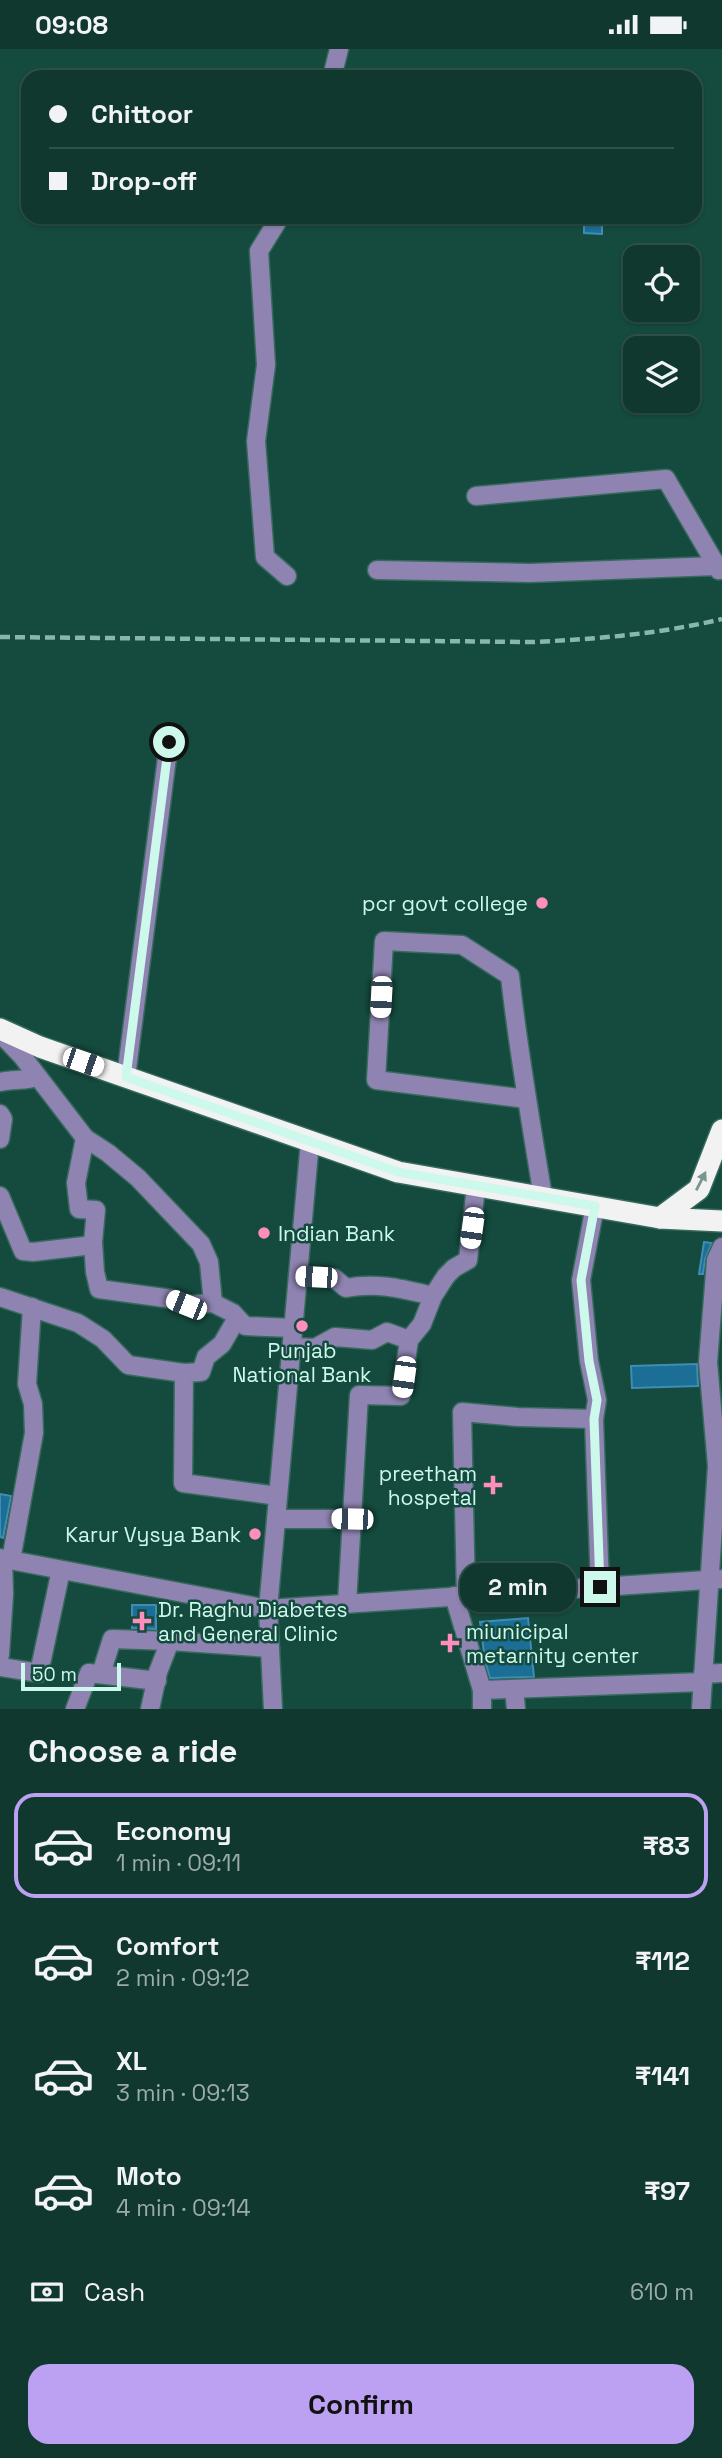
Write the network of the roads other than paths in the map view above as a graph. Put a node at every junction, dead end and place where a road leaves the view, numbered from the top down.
1 (339, 49) edge
2 (333, 70) edge
3 (275, 224) edge
4 (475, 496) dead end
5 (377, 570) dead end
6 (720, 570) edge
7 (287, 576) dead end
8 (169, 742) dead end
9 (0, 1031) edge
10 (37, 1077) junction
11 (126, 1077) junction
12 (0, 1082) edge
13 (527, 1099) junction
14 (0, 1114) edge
15 (722, 1131) edge
16 (85, 1138) junction
17 (0, 1139) edge
18 (310, 1141) junction
19 (476, 1186) junction
20 (0, 1196) edge
21 (542, 1197) junction
22 (595, 1206) junction
23 (660, 1218) junction
24 (722, 1221) edge
25 (93, 1244) junction
26 (722, 1247) edge
27 (298, 1276) junction
28 (432, 1296) junction
29 (0, 1297) edge
30 (213, 1303) junction
31 (32, 1307) junction
32 (237, 1318) junction
33 (293, 1328) junction
34 (409, 1340) junction
35 (292, 1347) junction
36 (184, 1373) junction
37 (594, 1419) junction
38 (720, 1466) edge
39 (278, 1496) junction
40 (276, 1519) junction
41 (352, 1519) junction
42 (5, 1559) edge
43 (61, 1570) junction
44 (716, 1579) edge
45 (600, 1587) junction
46 (460, 1596) junction
47 (347, 1604) junction
48 (1, 1608) edge
49 (268, 1609) junction
50 (170, 1641) junction
51 (270, 1649) junction
52 (0, 1655) edge
53 (0, 1667) edge
54 (722, 1673) edge
55 (101, 1674) junction
56 (703, 1678) junction
57 (157, 1681) junction
58 (514, 1689) junction
59 (482, 1690) junction
60 (75, 1709) edge
61 (150, 1709) edge
62 (273, 1709) edge
63 (482, 1709) edge
64 (516, 1709) edge
65 (701, 1709) edge

1 - 2 street
3 - 7 street
4 - 6 street
5 - 6 street
8 - 11 street
9 - 10 street
9 - 11 highway
10 - 12 street
10 - 16 street
11 - 18 highway
13 - 13 street
13 - 21 street
14 - 17 street
23 -> 15 highway
16 - 25 street
16 - 30 street
18 - 19 highway
18 - 27 street
19 - 21 highway
19 - 28 street
20 - 25 street
21 - 22 highway
22 - 23 highway
22 - 37 street
23 - 24 highway
25 - 30 street
26 - 38 street
27 - 28 street
27 - 33 street
28 - 34 street
29 - 31 street
30 - 32 street
31 - 36 street
31 - 42 street
32 - 33 street
32 - 36 street
33 - 35 street
34 - 35 street
34 - 41 street
35 - 39 street
36 - 39 street
37 - 45 street
37 - 46 street
38 - 44 street
39 - 40 street
40 - 41 street
40 - 49 street
41 - 47 street
42 - 43 street
42 - 48 street
43 - 49 street
43 - 53 street
44 - 45 street
44 - 56 street
45 - 46 street
46 - 47 street
46 - 59 street
47 - 49 street
48 - 52 street
49 - 51 street
50 - 51 street
50 - 55 street
50 - 57 street
51 - 62 street
54 - 56 street
55 - 57 street
55 - 60 street
56 - 58 street
56 - 65 street
57 - 61 street
58 - 59 street
58 - 64 street
59 - 63 street

